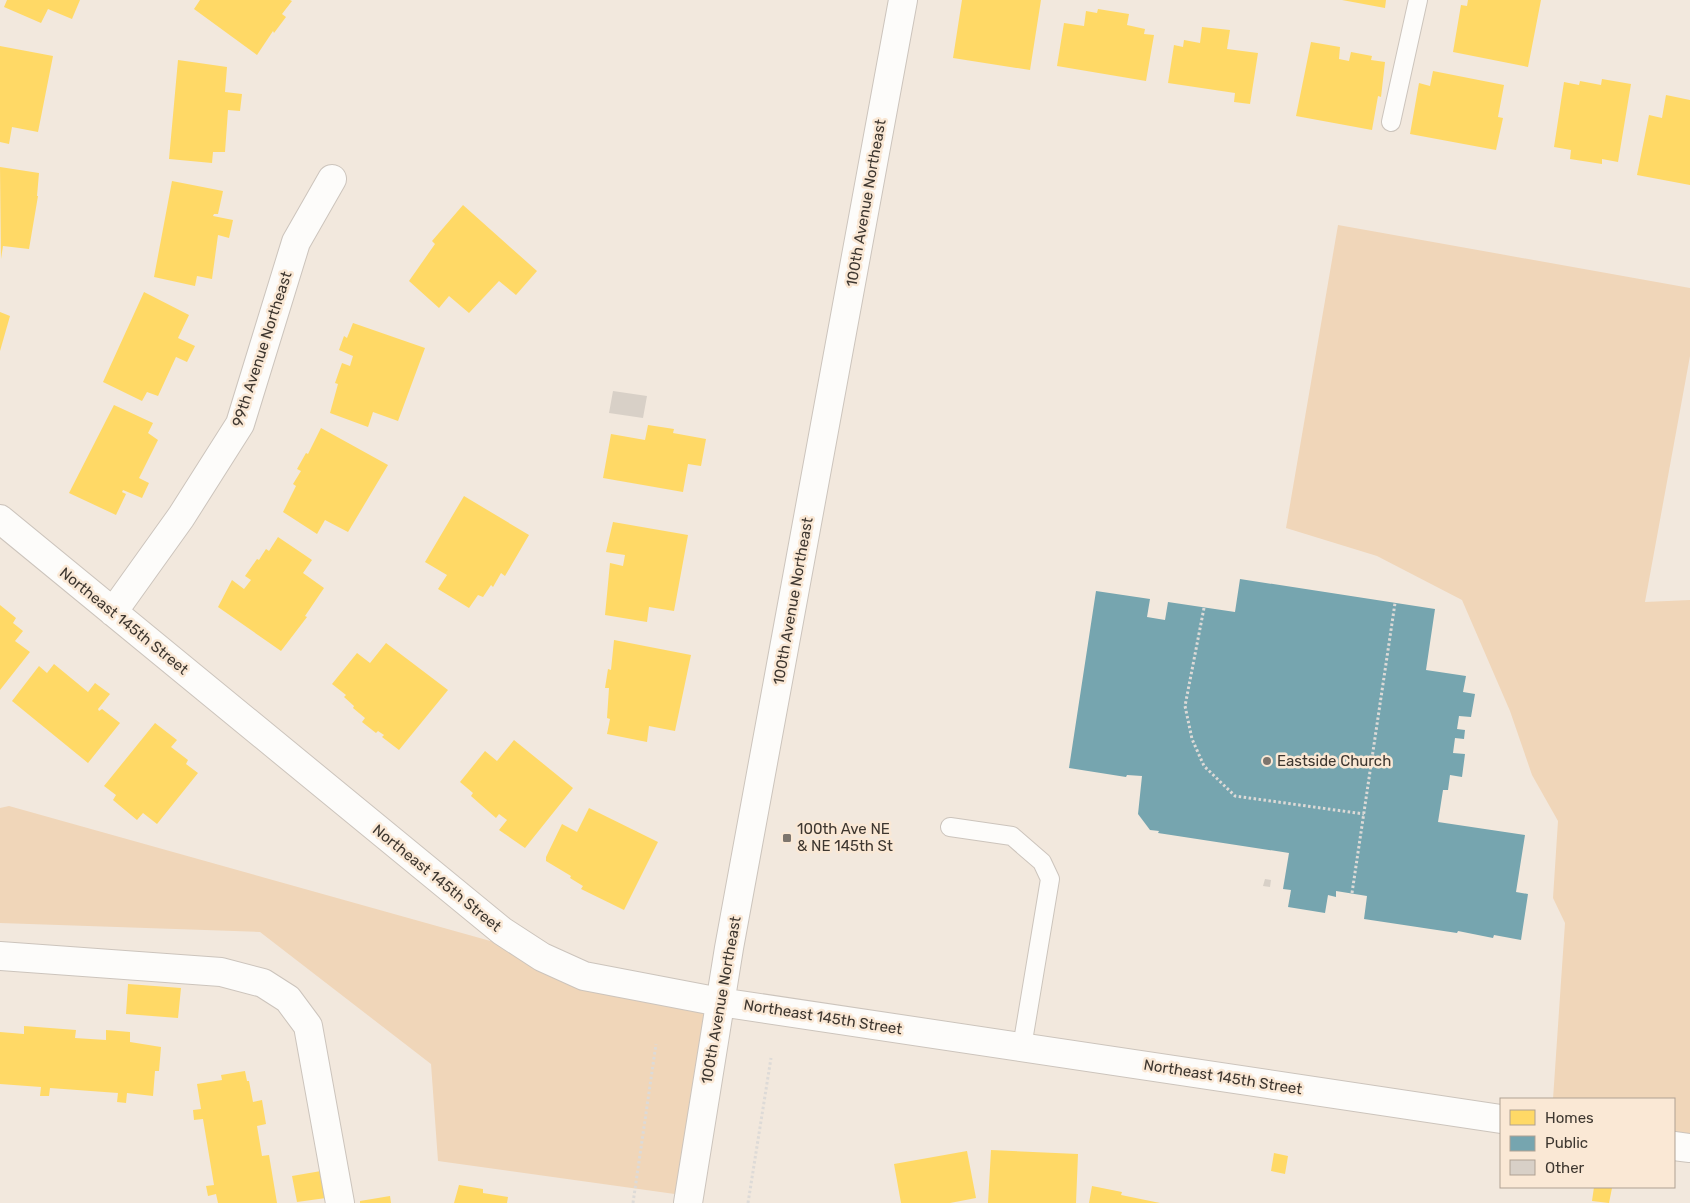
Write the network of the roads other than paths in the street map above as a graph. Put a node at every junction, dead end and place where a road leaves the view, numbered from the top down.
1 (903, 0) edge
2 (1418, 0) edge
3 (1391, 122) dead end
4 (332, 179) dead end
5 (0, 519) edge
6 (113, 612) junction
7 (950, 826) dead end
8 (0, 956) edge
9 (720, 1002) junction
10 (1022, 1047) junction
11 (1500, 1119) edge
12 (1675, 1146) edge
13 (1690, 1148) edge
14 (340, 1203) edge
15 (688, 1203) edge

1 - 9 street, 100th Avenue Northeast
2 - 3 lane
4 - 6 street, 99th Avenue Northeast
5 - 6 street, Northeast 145th Street
6 - 9 street, Northeast 145th Street
7 - 10 lane
8 - 14 street
9 - 10 street, Northeast 145th Street
9 - 15 street, 100th Avenue Northeast
10 - 11 street, Northeast 145th Street
12 - 13 street

